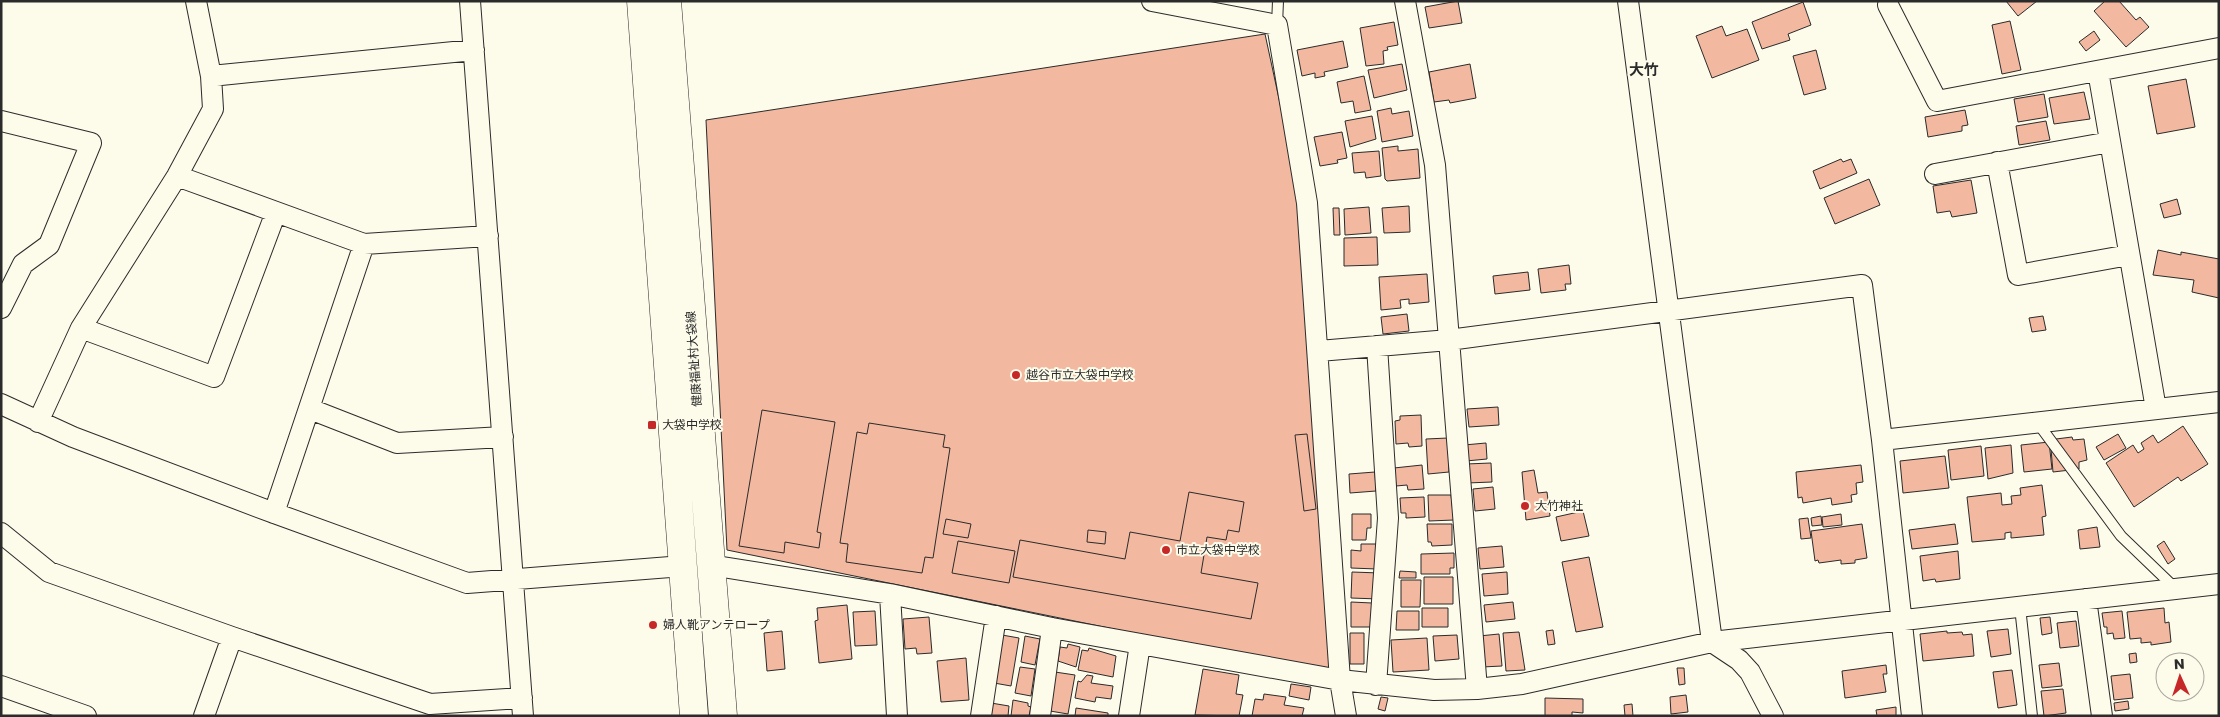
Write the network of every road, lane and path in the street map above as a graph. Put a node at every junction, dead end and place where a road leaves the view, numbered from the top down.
1 (196, 1) edge
2 (470, 1) edge
3 (641, 1) edge
4 (667, 1) edge
5 (1152, 1) edge
6 (1278, 1) edge
7 (1405, 1) edge
8 (1628, 1) edge
9 (1888, 5) dead end
10 (1276, 25) junction
11 (2219, 48) edge
12 (474, 50) junction
13 (2098, 71) junction
14 (211, 76) junction
15 (1, 121) edge
16 (2110, 142) junction
17 (1998, 162) junction
18 (1935, 174) dead end
19 (177, 176) junction
20 (276, 212) junction
21 (488, 236) junction
22 (364, 244) junction
23 (2130, 255) junction
24 (1, 308) edge
25 (1667, 312) junction
26 (80, 328) junction
27 (1450, 340) junction
28 (1377, 346) junction
29 (1319, 351) junction
30 (2219, 402) edge
31 (1, 404) edge
32 (310, 408) junction
33 (2156, 409) junction
34 (38, 422) junction
35 (2037, 422) junction
36 (503, 437) junction
37 (1882, 440) junction
38 (274, 513) junction
39 (1, 533) edge
40 (710, 565) junction
41 (683, 566) junction
42 (514, 578) junction
43 (2219, 584) edge
44 (2174, 588) junction
45 (890, 594) junction
46 (2086, 599) junction
47 (2020, 607) junction
48 (996, 616) junction
49 (1901, 621) junction
50 (1052, 628) junction
51 (232, 637) junction
52 (1712, 642) junction
53 (1140, 644) junction
54 (1340, 680) junction
55 (1376, 684) junction
56 (1, 686) edge
57 (1477, 689) junction
58 (523, 707) edge
59 (86, 716) edge
60 (204, 716) edge
61 (694, 716) edge
62 (723, 716) edge
63 (897, 716) edge
64 (981, 716) edge
65 (1040, 716) edge
66 (1129, 716) edge
67 (1346, 716) edge
68 (1773, 716) edge
69 (1912, 716) edge
70 (2032, 716) edge
71 (2102, 716) edge

1 - 14 street
2 - 12 street
3 - 41 street
4 - 40 street, 健康福祉村大袋線
5 - 10 street
6 - 10 lane
7 - 27 street
8 - 25 street
9 - 13 street
10 - 29 street
11 - 13 street
12 - 14 street
12 - 21 street
13 - 16 street
14 - 19 street
15 - 24 street
16 - 17 street
16 - 23 street
17 - 18 street
17 - 23 street
19 - 20 street
19 - 26 street
20 - 22 street
20 - 26 street
21 - 22 street
21 - 36 street
22 - 32 street
23 - 33 street
25 - 27 street
25 - 37 street
25 - 52 street
26 - 34 street
27 - 28 street
27 - 57 street
28 - 29 street
28 - 55 street
29 - 54 street
30 - 33 street
31 - 34 street
32 - 36 street
32 - 38 street
33 - 35 street
34 - 38 street
35 - 37 street
35 - 44 lane
36 - 42 street
37 - 49 street
38 - 42 street
39 - 51 street
40 - 45 street
40 - 62 street, 健康福祉村大袋線
41 - 42 street
41 - 61 street
42 - 58 street
43 - 44 street
44 - 46 street
45 - 48 street
45 - 63 street
46 - 47 street
46 - 71 street
47 - 49 street
47 - 70 lane
48 - 50 street
48 - 64 street
49 - 52 street
49 - 69 street
50 - 53 street
50 - 65 street
51 - 58 street
51 - 60 street
52 - 57 street
52 - 68 street
53 - 54 street
53 - 66 street
54 - 55 street
54 - 67 street
55 - 57 street
56 - 59 street

